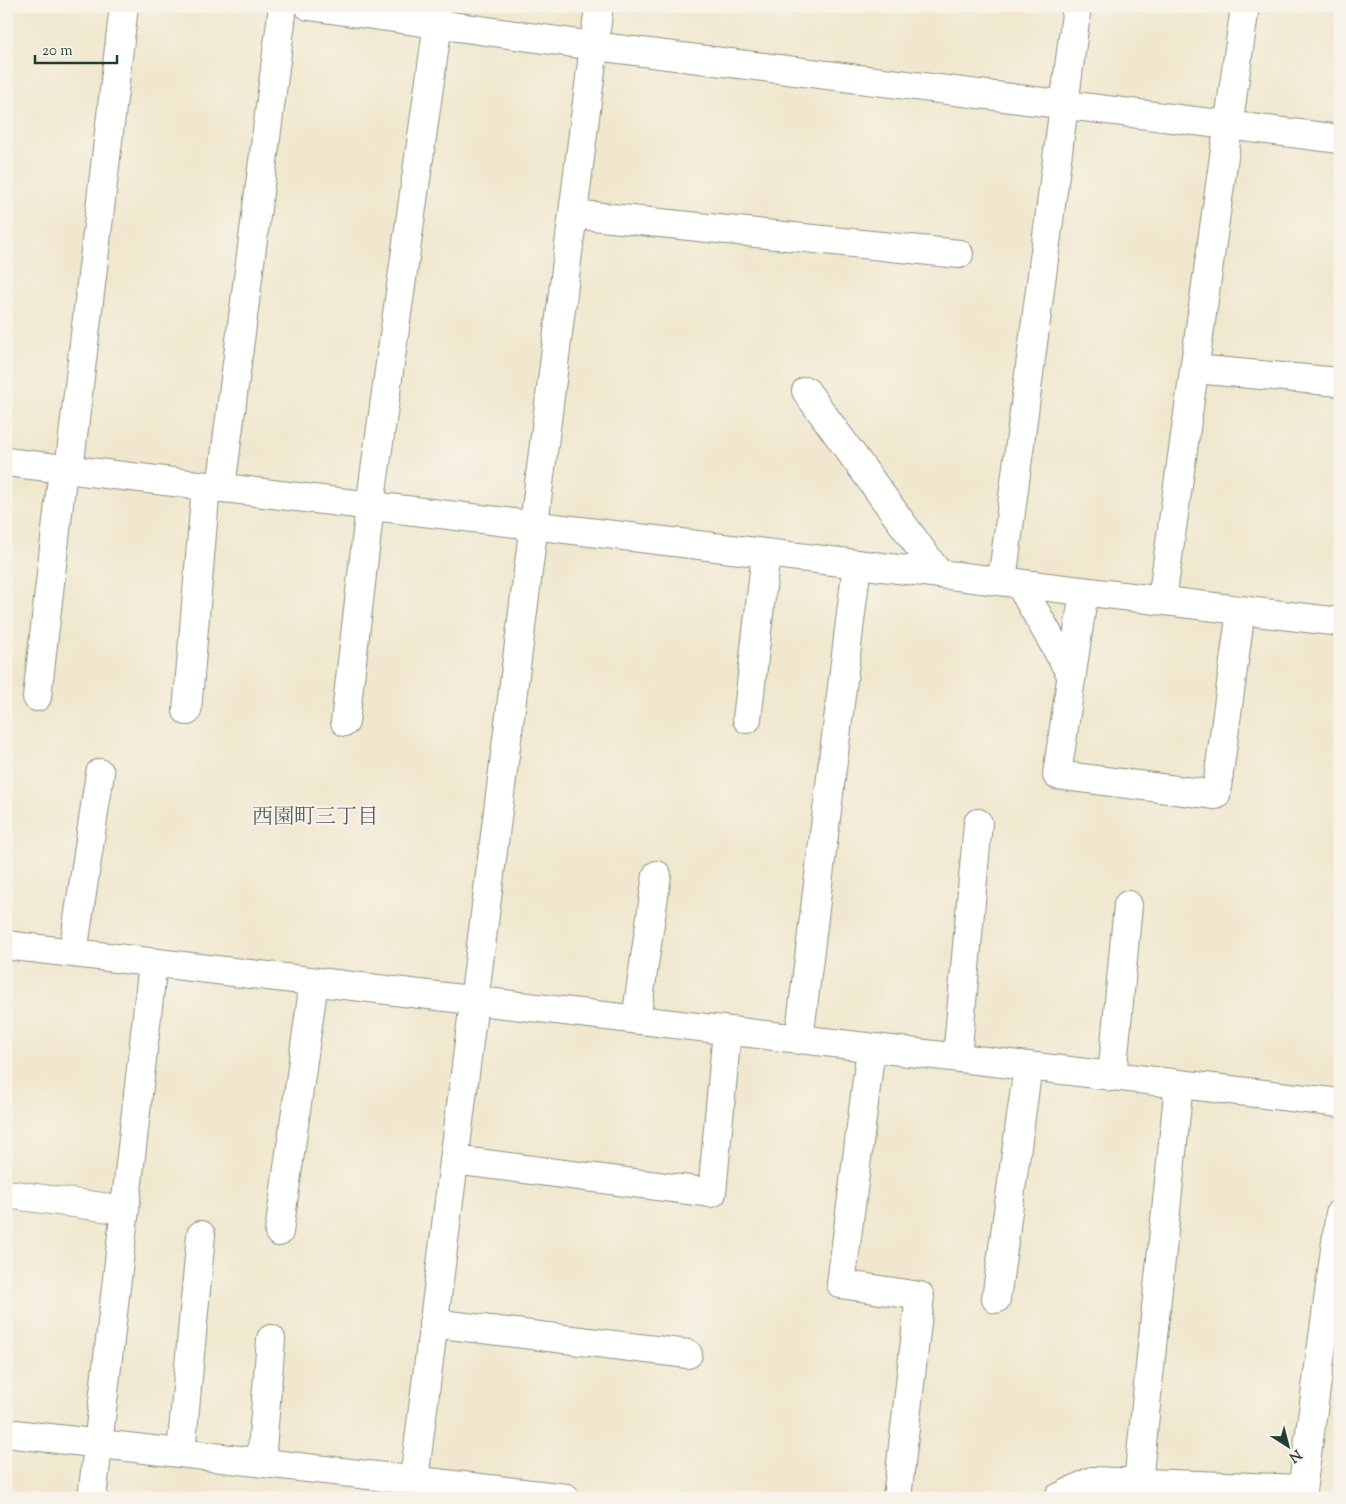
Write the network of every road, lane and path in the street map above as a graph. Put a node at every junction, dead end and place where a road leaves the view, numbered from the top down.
1 (124, 6) edge
2 (283, 6) edge
3 (309, 6) edge
4 (600, 6) edge
5 (1077, 6) edge
6 (1245, 6) edge
7 (438, 22) junction
8 (594, 46) junction
9 (1064, 105) junction
10 (1227, 126) junction
11 (1340, 139) edge
12 (573, 214) junction
13 (959, 254) dead end
14 (1194, 369) junction
15 (1340, 382) edge
16 (806, 391) dead end
17 (6, 462) edge
18 (66, 469) junction
19 (214, 487) junction
20 (370, 506) junction
21 (534, 525) junction
22 (766, 553) junction
23 (857, 564) junction
24 (939, 574) junction
25 (1011, 582) junction
26 (1084, 591) junction
27 (1162, 600) junction
28 (1241, 610) junction
29 (1340, 622) edge
30 (1072, 676) junction
31 (37, 697) dead end
32 (187, 711) dead end
33 (747, 719) dead end
34 (345, 722) dead end
35 (100, 773) dead end
36 (978, 823) dead end
37 (657, 874) dead end
38 (1128, 905) dead end
39 (6, 945) edge
40 (73, 953) junction
41 (153, 963) junction
42 (314, 982) junction
43 (474, 1001) junction
44 (636, 1020) junction
45 (727, 1031) junction
46 (798, 1040) junction
47 (871, 1048) junction
48 (957, 1058) junction
49 (1028, 1066) junction
50 (1112, 1077) junction
51 (1179, 1084) junction
52 (1340, 1103) edge
53 (454, 1160) junction
54 (6, 1194) edge
55 (125, 1210) junction
56 (1340, 1213) edge
57 (279, 1232) dead end
58 (201, 1235) dead end
59 (996, 1298) dead end
60 (433, 1323) junction
61 (271, 1339) dead end
62 (688, 1354) dead end
63 (6, 1433) edge
64 (98, 1443) junction
65 (181, 1453) junction
66 (261, 1462) junction
67 (414, 1480) junction
68 (1138, 1483) junction
69 (1301, 1493) edge
70 (506, 1494) edge
71 (92, 1498) edge
72 (566, 1498) edge
73 (897, 1498) edge
74 (1058, 1498) edge

1 - 18 street
2 - 19 street
3 - 7 street
4 - 8 street
5 - 9 street
6 - 10 street
7 - 8 street
7 - 20 street
8 - 9 street
8 - 12 street
9 - 10 street
9 - 25 street
10 - 11 street
10 - 14 street
12 - 13 street
12 - 21 street
14 - 15 street
14 - 27 street
16 - 24 street
17 - 18 street
18 - 19 street
18 - 31 street
19 - 20 street
19 - 32 street
20 - 21 street
20 - 34 street
21 - 22 street
21 - 43 street
22 - 23 street
22 - 33 street
23 - 24 street
23 - 46 street
24 - 25 street
25 - 26 street
25 - 30 street
26 - 27 street
26 - 30 street
27 - 28 street
28 - 29 street
28 - 30 street
35 - 40 street
36 - 48 street
37 - 44 street
38 - 50 street
39 - 40 street
40 - 41 street
41 - 42 street
41 - 55 street
42 - 43 street
42 - 57 street
43 - 44 street
43 - 53 street
44 - 45 street
45 - 46 street
45 - 53 street
46 - 47 street
47 - 48 street
47 - 73 street
48 - 49 street
49 - 50 street
49 - 59 street
50 - 51 street
51 - 52 street
51 - 68 street
53 - 60 street
54 - 55 street
55 - 64 street
56 - 69 street
58 - 65 street
60 - 62 street
60 - 67 street
61 - 66 street
63 - 64 street
64 - 65 street
64 - 71 street
65 - 66 street
66 - 67 street
67 - 70 street
68 - 69 street
68 - 74 street
70 - 72 street

